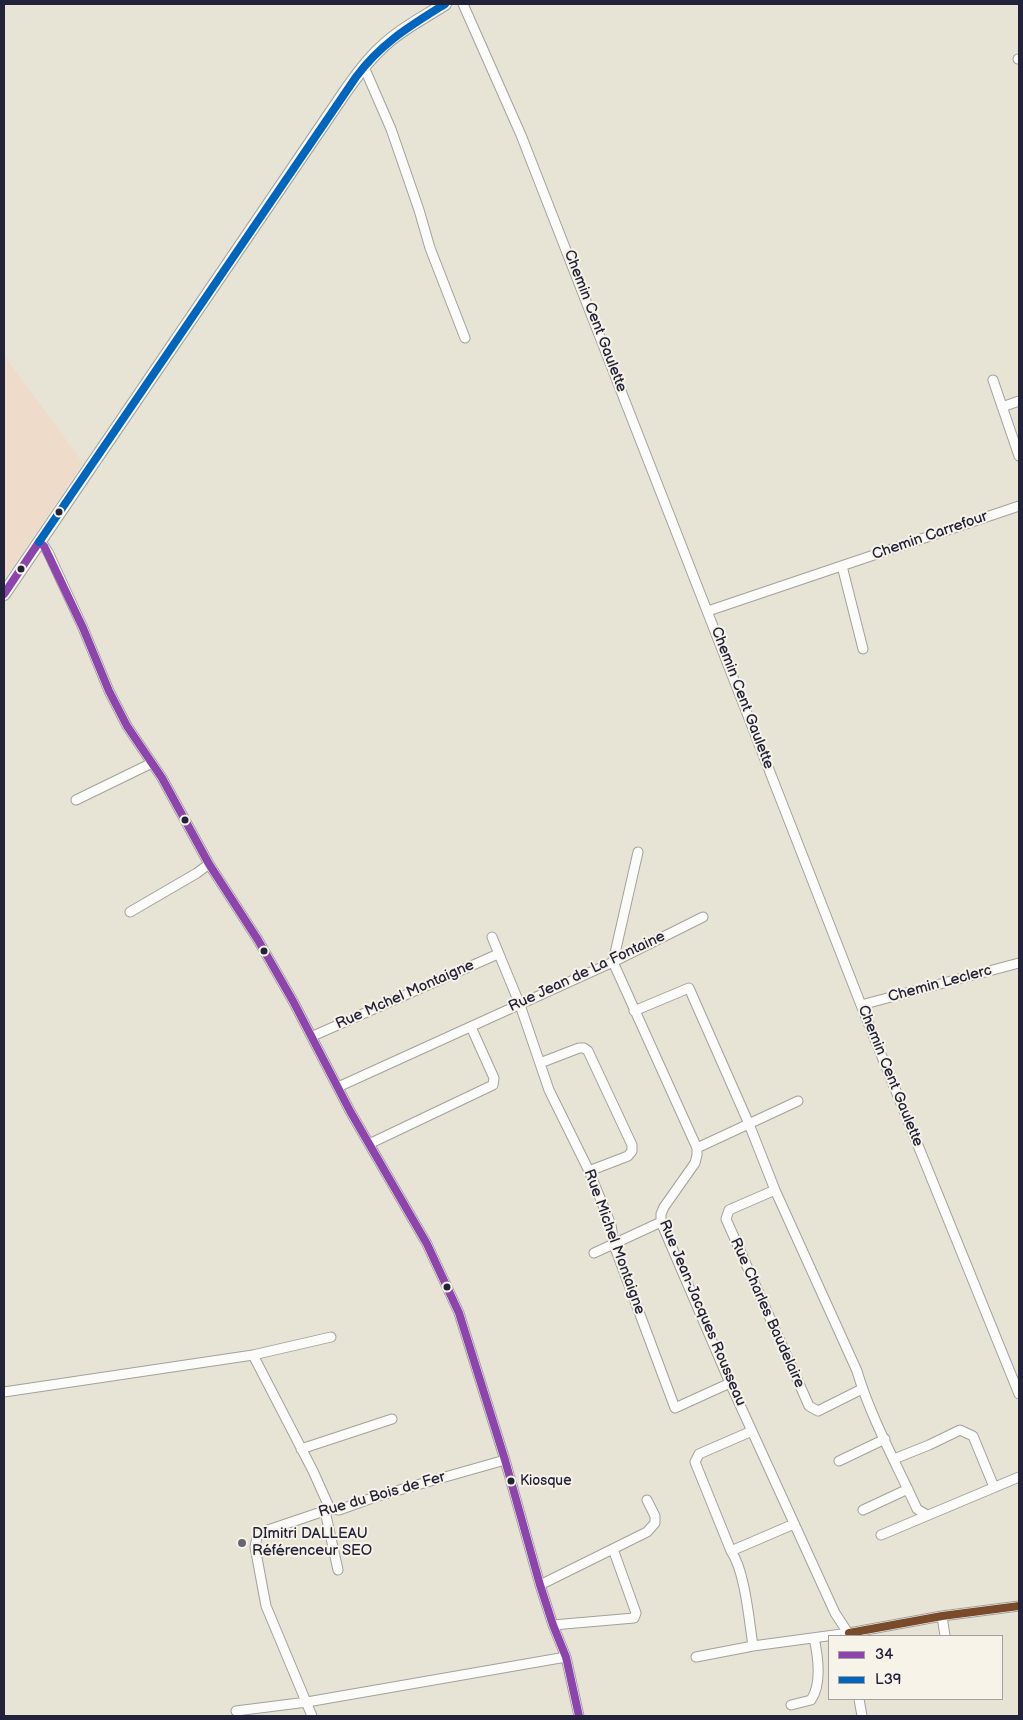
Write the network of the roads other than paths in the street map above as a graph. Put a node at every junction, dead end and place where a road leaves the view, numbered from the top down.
1 (445, 4) edge
2 (463, 4) edge
3 (364, 66) junction
4 (465, 338) dead end
5 (993, 380) dead end
6 (1019, 401) edge
7 (1002, 407) junction
8 (1019, 456) edge
9 (1019, 506) edge
10 (38, 542) junction
11 (842, 566) junction
12 (4, 594) edge
13 (708, 611) junction
14 (863, 650) dead end
15 (152, 763) junction
16 (76, 800) dead end
17 (638, 852) dead end
18 (209, 864) junction
19 (130, 912) dead end
20 (703, 917) dead end
21 (492, 937) dead end
22 (498, 954) junction
23 (613, 962) junction
24 (1019, 963) edge
25 (520, 1005) junction
26 (861, 1005) junction
27 (634, 1011) junction
28 (471, 1027) junction
29 (313, 1036) junction
30 (540, 1063) junction
31 (338, 1087) junction
32 (798, 1102) dead end
33 (749, 1124) junction
34 (369, 1144) junction
35 (697, 1148) junction
36 (589, 1171) junction
37 (775, 1190) junction
38 (661, 1222) junction
39 (614, 1245) junction
40 (594, 1253) dead end
41 (331, 1337) dead end
42 (253, 1355) junction
43 (730, 1383) junction
44 (862, 1389) junction
45 (1018, 1390) edge
46 (4, 1392) edge
47 (392, 1419) dead end
48 (752, 1431) junction
49 (885, 1439) junction
50 (301, 1449) junction
51 (894, 1459) junction
52 (505, 1460) junction
53 (839, 1461) dead end
54 (1019, 1477) edge
55 (994, 1487) junction
56 (908, 1489) junction
57 (647, 1500) dead end
58 (328, 1510) junction
59 (863, 1510) dead end
60 (927, 1515) junction
61 (794, 1524) junction
62 (881, 1535) dead end
63 (613, 1549) junction
64 (730, 1551) junction
65 (338, 1570) dead end
66 (540, 1585) junction
67 (1019, 1606) edge
68 (942, 1616) junction
69 (553, 1625) junction
70 (850, 1635) edge
71 (944, 1635) edge
72 (828, 1637) edge
73 (814, 1638) junction
74 (753, 1646) junction
75 (566, 1657) junction
76 (696, 1657) dead end
77 (859, 1700) edge
78 (307, 1702) junction
79 (791, 1705) dead end
80 (236, 1711) dead end
81 (312, 1716) edge
82 (579, 1716) edge
83 (862, 1716) edge

1 - 3 main road
2 - 13 street, Chemin Cent Gaulette
3 - 4 street
3 - 10 main road
5 - 7 street
6 - 7 street
7 - 8 street
9 - 11 street, Chemin Carrefour
10 - 12 main road
10 - 15 street
11 - 13 street, Chemin Carrefour
11 - 14 street
13 - 26 street, Chemin Cent Gaulette
15 - 16 street
15 - 18 street
17 - 23 street
18 - 19 street
18 - 29 street
20 - 23 street, Rue Jean de La Fontaine
21 - 22 street, Rue Michel Montaigne
22 - 25 street, Rue Michel Montaigne
22 - 29 street, Rue Mchel Montaigne
23 - 25 street, Rue Jean de La Fontaine
23 - 27 street
24 - 26 street, Chemin Leclerc
25 - 28 street, Rue Jean de La Fontaine
25 - 30 street, Rue Michel Montaigne
26 - 45 street, Chemin Cent Gaulette
27 - 33 street
27 - 35 street
28 - 31 street, Rue Jean de La Fontaine
28 - 34 street
29 - 31 street
30 - 36 street, Rue Michel Montaigne
30 - 36 street
31 - 34 street
32 - 33 street
33 - 35 street
33 - 37 street
34 - 52 street
35 - 38 street, Rue Jean-Jacques Rousseau
36 - 39 street, Rue Michel Montaigne
37 - 44 street
37 - 44 street, Rue Charles Baudelaire
38 - 39 street
38 - 43 street, Rue Jean-Jacques Rousseau
39 - 40 street
39 - 43 street, Rue Michel Montaigne
41 - 42 street
42 - 46 street
42 - 50 street
43 - 48 street, Rue Jean-Jacques Rousseau
44 - 49 street
47 - 50 street
48 - 61 street, Rue Jean-Jacques Rousseau
48 - 64 street
49 - 51 street
49 - 53 street
50 - 58 street
51 - 55 street
51 - 56 street
52 - 58 street, Rue du Bois de Fer
52 - 66 street
54 - 55 street
55 - 60 street
56 - 59 street
56 - 60 street
57 - 63 street
58 - 65 street
58 - 78 street, Rue du Bois de Fer
60 - 62 street
61 - 64 street
61 - 70 street, Rue Jean-Jacques Rousseau
63 - 66 street
63 - 69 street
64 - 74 street
66 - 69 street
67 - 68 street
68 - 70 street
68 - 71 street
69 - 75 street
72 - 73 street
73 - 74 street
73 - 79 street
74 - 76 street
75 - 78 street
75 - 82 street
77 - 83 street
78 - 80 street
78 - 81 street

